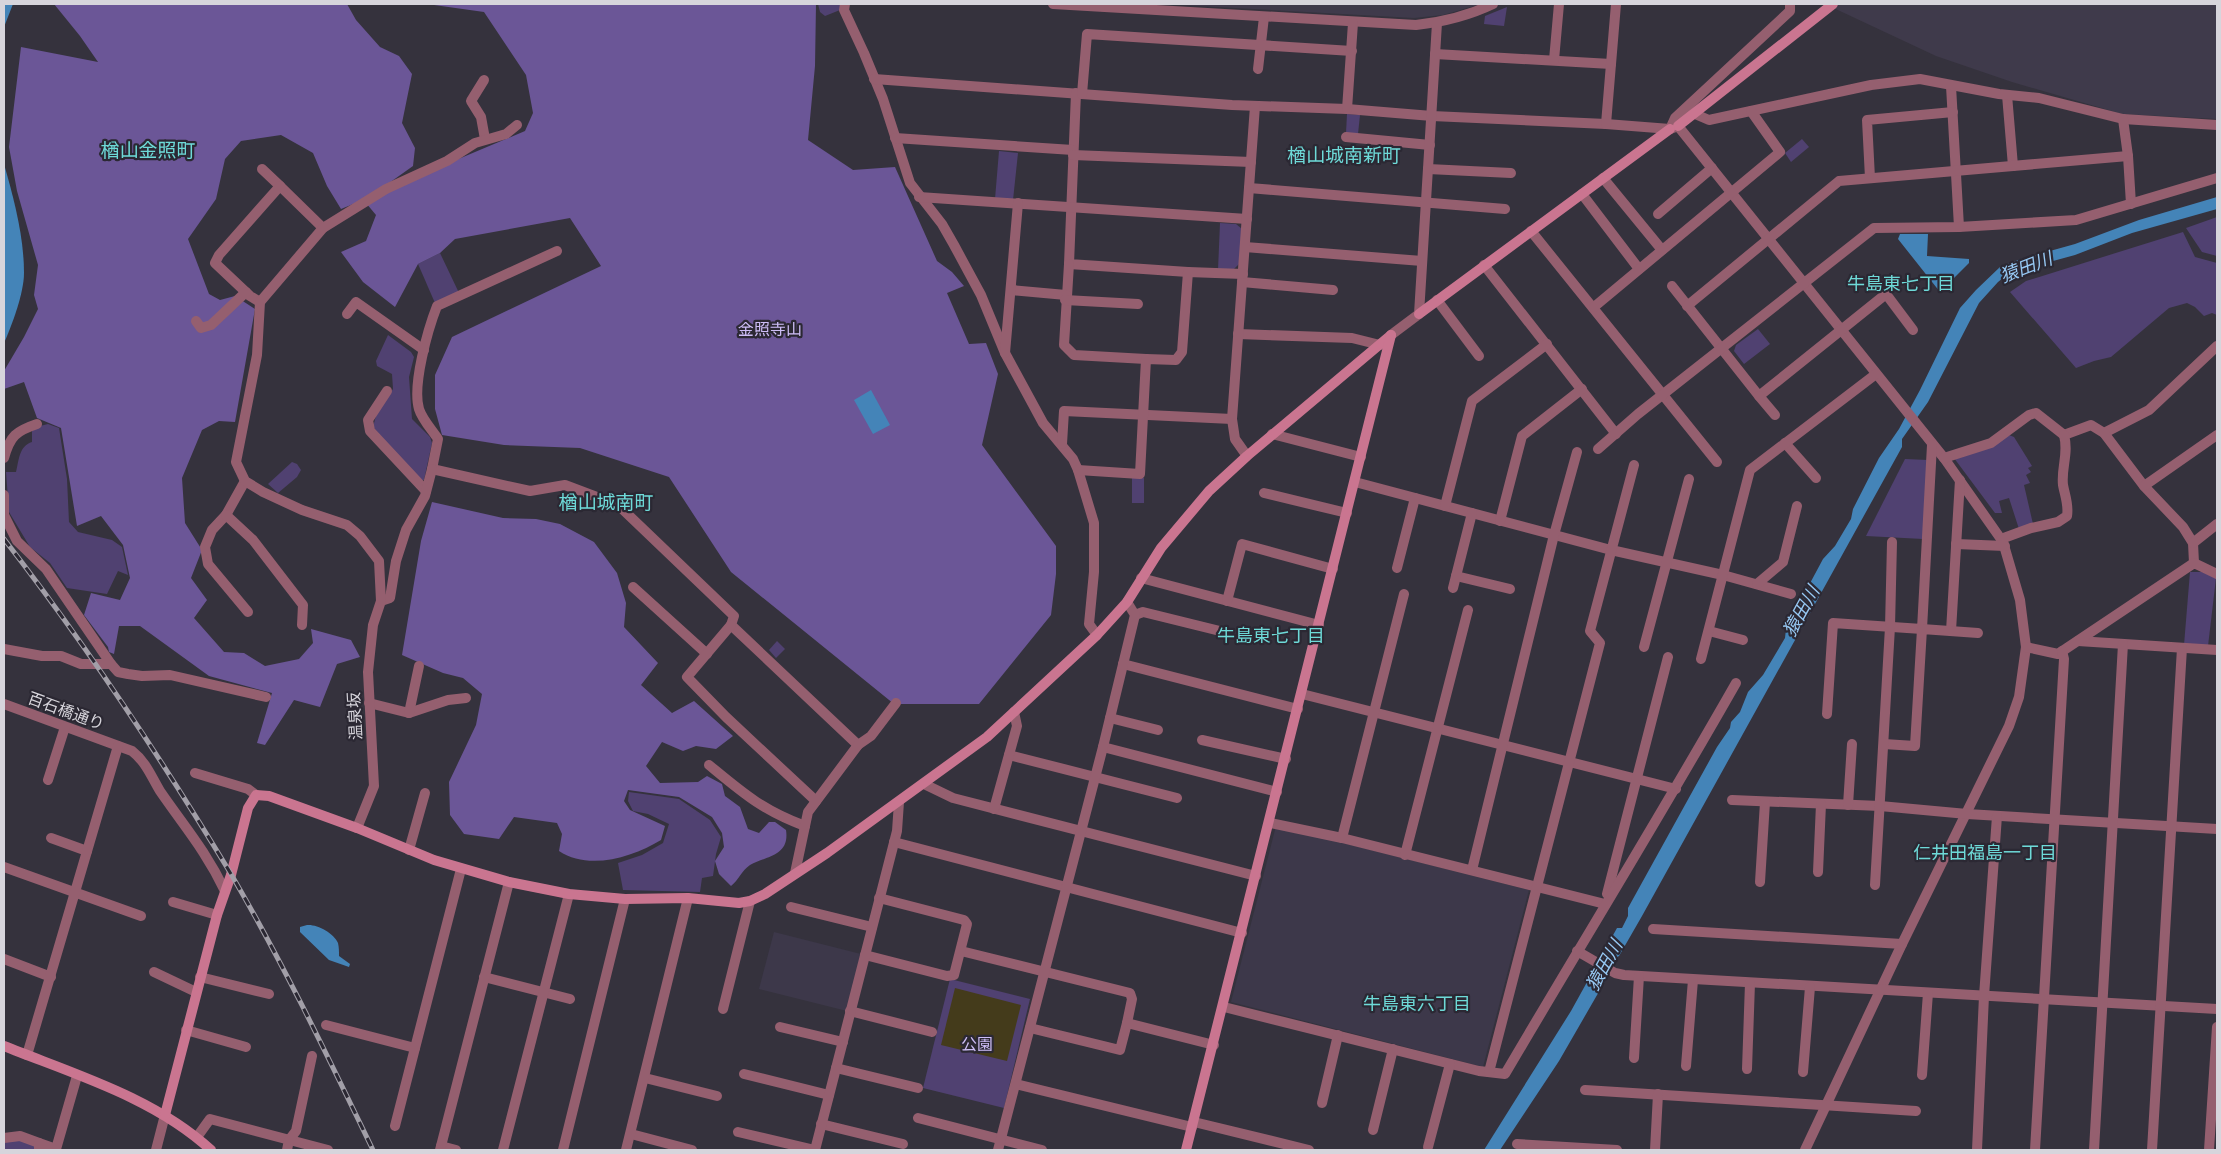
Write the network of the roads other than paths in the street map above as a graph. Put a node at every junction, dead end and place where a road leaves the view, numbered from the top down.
1 (845, 4) edge
2 (1053, 4) edge
3 (1493, 4) edge
4 (1558, 4) edge
5 (1616, 4) edge
6 (1790, 4) edge
7 (1833, 4) edge
8 (1264, 17) junction
9 (1353, 23) junction
10 (1437, 23) junction
11 (1260, 45) junction
12 (1352, 51) junction
13 (1435, 54) junction
14 (1554, 60) junction
15 (1611, 64) junction
16 (1258, 69) dead end
17 (874, 79) junction
18 (484, 80) dead end
19 (1951, 86) junction
20 (1079, 93) junction
21 (2008, 95) junction
22 (1255, 106) junction
23 (1348, 109) junction
24 (1751, 111) junction
25 (1953, 112) junction
26 (1695, 114) junction
27 (1432, 116) junction
28 (2123, 120) junction
29 (1606, 124) junction
30 (517, 125) dead end
31 (2217, 125) edge
32 (1674, 128) junction
33 (1346, 137) dead end
34 (485, 138) junction
35 (895, 138) junction
36 (1430, 144) junction
37 (1073, 153) junction
38 (2128, 156) junction
39 (1251, 162) junction
40 (2013, 166) junction
41 (1712, 168) junction
42 (262, 169) dead end
43 (1428, 169) junction
44 (1956, 171) junction
45 (1511, 173) dead end
46 (1603, 178) junction
47 (1870, 178) junction
48 (2217, 178) edge
49 (280, 186) junction
50 (1249, 188) junction
51 (1732, 193) junction
52 (1582, 194) junction
53 (919, 197) junction
54 (1018, 203) junction
55 (1426, 203) junction
56 (2131, 204) junction
57 (1071, 207) junction
58 (1506, 209) dead end
59 (1658, 214) dead end
60 (1247, 219) junction
61 (1959, 227) junction
62 (322, 228) junction
63 (1531, 231) junction
64 (1770, 238) junction
65 (1245, 247) junction
66 (1662, 250) junction
67 (557, 251) dead end
68 (1422, 261) junction
69 (1069, 264) junction
70 (1484, 265) junction
71 (1639, 269) junction
72 (1188, 272) junction
73 (1242, 278) junction
74 (1803, 285) junction
75 (1672, 286) dead end
76 (1011, 290) junction
77 (1333, 290) dead end
78 (246, 292) junction
79 (1066, 298) junction
80 (1437, 300) junction
81 (260, 302) junction
82 (1138, 304) dead end
83 (1687, 306) junction
84 (1594, 307) junction
85 (347, 314) dead end
86 (1419, 314) junction
87 (196, 321) dead end
88 (1913, 330) dead end
89 (1841, 331) junction
90 (1238, 334) junction
91 (1391, 335) junction
92 (1547, 344) junction
93 (1380, 345) junction
94 (2217, 346) edge
95 (424, 350) junction
96 (1721, 350) junction
97 (1005, 354) junction
98 (1478, 356) dead end
99 (1146, 359) junction
100 (1876, 374) junction
101 (1582, 390) junction
102 (387, 391) dead end
103 (1664, 395) junction
104 (1759, 396) junction
105 (1775, 415) dead end
106 (1145, 416) junction
107 (1232, 418) junction
108 (37, 424) dead end
109 (2104, 433) junction
110 (1272, 434) junction
111 (1616, 434) junction
112 (2064, 435) junction
113 (2217, 435) edge
114 (1785, 443) junction
115 (1062, 444) junction
116 (1932, 445) junction
117 (1598, 449) dead end
118 (1577, 452) dead end
119 (1247, 456) junction
120 (1361, 457) junction
121 (4, 458) edge
122 (1944, 458) junction
123 (1717, 462) dead end
124 (1634, 465) dead end
125 (432, 469) junction
126 (1078, 470) junction
127 (1816, 478) dead end
128 (1689, 479) dead end
129 (1960, 480) junction
130 (245, 481) junction
131 (1355, 482) junction
132 (2144, 486) junction
133 (426, 491) junction
134 (1264, 493) dead end
135 (4, 495) edge
136 (1415, 498) junction
137 (1445, 506) junction
138 (1797, 506) dead end
139 (1347, 513) junction
140 (1472, 513) junction
141 (226, 515) junction
142 (1500, 520) junction
143 (2217, 524) edge
144 (1554, 535) junction
145 (1892, 542) dead end
146 (2003, 542) junction
147 (2193, 543) junction
148 (1956, 544) junction
149 (1612, 550) junction
150 (1668, 562) junction
151 (2194, 563) junction
152 (1397, 568) dead end
153 (1333, 569) junction
154 (2217, 574) edge
155 (1723, 575) junction
156 (1456, 576) junction
157 (1141, 578) junction
158 (1757, 584) junction
159 (633, 587) dead end
160 (1453, 588) dead end
161 (1510, 590) dead end
162 (1404, 594) dead end
163 (1791, 594) dead end
164 (381, 601) junction
165 (1227, 601) junction
166 (1127, 602) junction
167 (1468, 610) dead end
168 (248, 612) dead end
169 (1135, 615) junction
170 (1319, 624) junction
171 (302, 625) dead end
172 (731, 625) junction
173 (1890, 627) junction
174 (1922, 630) junction
175 (1709, 631) junction
176 (1224, 632) dead end
177 (1951, 632) junction
178 (1978, 633) dead end
179 (1098, 635) junction
180 (1743, 640) dead end
181 (2078, 641) junction
182 (2123, 644) junction
183 (1644, 646) dead end
184 (2026, 647) junction
185 (2182, 648) junction
186 (4, 649) edge
187 (2217, 650) edge
188 (2062, 651) junction
189 (707, 654) junction
190 (1668, 657) dead end
191 (1701, 659) dead end
192 (111, 664) junction
193 (1123, 664) junction
194 (419, 666) dead end
195 (1736, 683) dead end
196 (1302, 694) junction
197 (266, 697) dead end
198 (466, 698) dead end
199 (369, 703) junction
200 (896, 703) dead end
201 (4, 704) edge
202 (1298, 709) junction
203 (1014, 712) junction
204 (1375, 712) junction
205 (409, 713) junction
206 (1827, 714) dead end
207 (1110, 718) junction
208 (65, 727) junction
209 (1437, 728) junction
210 (1158, 730) dead end
211 (1202, 740) dead end
212 (1852, 744) dead end
213 (1884, 744) junction
214 (858, 745) junction
215 (1502, 745) junction
216 (118, 746) junction
217 (1103, 747) junction
218 (1009, 755) junction
219 (1286, 759) junction
220 (1568, 761) junction
221 (709, 764) dead end
222 (195, 773) dead end
223 (1095, 776) junction
224 (1636, 778) junction
225 (48, 780) dead end
226 (924, 784) junction
227 (1676, 789) junction
228 (1277, 792) junction
229 (425, 793) dead end
230 (256, 794) junction
231 (1177, 798) dead end
232 (1732, 800) dead end
233 (816, 801) junction
234 (899, 802) junction
235 (1765, 802) junction
236 (1821, 804) junction
237 (1848, 805) junction
238 (1880, 806) junction
239 (994, 809) junction
240 (1967, 814) junction
241 (1996, 816) junction
242 (2055, 820) junction
243 (1270, 823) junction
244 (2113, 823) junction
245 (805, 826) junction
246 (2171, 826) junction
247 (357, 828) junction
248 (2217, 829) edge
249 (1081, 832) junction
250 (51, 838) dead end
251 (1342, 838) junction
252 (894, 842) junction
253 (409, 850) junction
254 (87, 851) junction
255 (1405, 855) junction
256 (4, 867) edge
257 (461, 869) junction
258 (1472, 870) junction
259 (1818, 872) dead end
260 (795, 873) junction
261 (1256, 876) junction
262 (509, 882) junction
263 (1760, 882) dead end
264 (1875, 885) dead end
265 (1538, 887) junction
266 (1067, 888) junction
267 (224, 891) junction
268 (74, 892) junction
269 (569, 894) junction
270 (688, 898) junction
271 (879, 898) junction
272 (625, 899) junction
273 (750, 901) junction
274 (173, 902) dead end
275 (1604, 904) junction
276 (791, 908) dead end
277 (217, 915) junction
278 (141, 916) dead end
279 (872, 927) junction
280 (1653, 929) dead end
281 (1242, 933) junction
282 (1902, 944) junction
283 (961, 951) junction
284 (1578, 951) junction
285 (865, 955) junction
286 (4, 959) edge
287 (154, 972) dead end
288 (1045, 973) junction
289 (200, 976) junction
290 (1639, 976) junction
291 (51, 977) junction
292 (484, 977) junction
293 (1693, 980) junction
294 (1750, 983) junction
295 (1810, 987) junction
296 (1880, 990) junction
297 (196, 992) junction
298 (544, 993) junction
299 (1928, 993) junction
300 (269, 994) dead end
301 (1984, 996) junction
302 (570, 999) dead end
303 (2043, 1000) junction
304 (2102, 1003) junction
305 (2161, 1006) junction
306 (1224, 1007) junction
307 (723, 1009) dead end
308 (2217, 1009) edge
309 (850, 1011) junction
310 (1127, 1023) junction
311 (326, 1025) dead end
312 (780, 1027) dead end
313 (2217, 1027) edge
314 (1030, 1028) junction
315 (186, 1030) junction
316 (932, 1032) dead end
317 (1338, 1035) junction
318 (843, 1042) junction
319 (1214, 1045) junction
320 (4, 1046) edge
321 (246, 1047) dead end
322 (415, 1048) junction
323 (1392, 1049) junction
324 (27, 1055) junction
325 (312, 1056) dead end
326 (1634, 1058) dead end
327 (1450, 1064) junction
328 (1686, 1066) dead end
329 (836, 1068) junction
330 (1747, 1069) dead end
331 (1489, 1072) junction
332 (1803, 1072) dead end
333 (744, 1074) dead end
334 (1922, 1075) dead end
335 (77, 1076) junction
336 (645, 1078) junction
337 (1016, 1084) junction
338 (918, 1088) dead end
339 (1585, 1090) dead end
340 (1658, 1094) junction
341 (829, 1095) junction
342 (717, 1096) dead end
343 (1322, 1103) dead end
344 (1826, 1106) junction
345 (1916, 1111) dead end
346 (165, 1115) junction
347 (918, 1118) dead end
348 (821, 1124) junction
349 (1193, 1125) junction
350 (395, 1126) dead end
351 (1373, 1130) dead end
352 (738, 1132) dead end
353 (630, 1134) junction
354 (4, 1138) edge
355 (197, 1138) junction
356 (903, 1144) dead end
357 (288, 1145) edge
358 (1000, 1145) edge
359 (1524, 1146) edge
360 (39, 1147) edge
361 (1428, 1147) dead end
362 (440, 1148) edge
363 (56, 1150) edge
364 (156, 1150) edge
365 (211, 1150) edge
366 (328, 1150) edge
367 (456, 1150) edge
368 (503, 1150) edge
369 (563, 1150) edge
370 (626, 1150) edge
371 (692, 1150) edge
372 (815, 1150) edge
373 (1042, 1150) edge
374 (1186, 1150) edge
375 (1309, 1150) edge
376 (1617, 1150) edge
377 (1655, 1150) edge
378 (1805, 1150) edge
379 (1977, 1150) edge
380 (2035, 1150) edge
381 (2094, 1150) edge
382 (2152, 1150) edge
383 (2210, 1150) edge

1 - 17 street
2 - 8 street
3 - 10 street
4 - 14 street
5 - 15 street
6 - 32 street
7 - 26 street
8 - 9 street
8 - 11 street
9 - 10 street
9 - 12 street
10 - 13 street
11 - 12 street
11 - 16 street
11 - 20 street
12 - 23 street
13 - 14 street
13 - 27 street
14 - 15 street
15 - 29 street
17 - 20 street
17 - 35 street
18 - 34 street
19 - 21 street
19 - 24 street
19 - 25 street
20 - 22 street
20 - 37 street
21 - 28 street
21 - 40 street
22 - 23 street
22 - 39 street
23 - 27 street
24 - 26 street
24 - 51 street
25 - 44 street
25 - 47 street
26 - 32 street
27 - 29 street
27 - 36 street
28 - 31 street
28 - 38 street
29 - 32 street
30 - 34 street
32 - 41 street
32 - 46 street
33 - 36 street
34 - 62 street
35 - 37 street
35 - 53 street
36 - 43 street
37 - 39 street
37 - 57 street
38 - 40 street
38 - 56 street
39 - 50 street
40 - 44 street
41 - 51 street
41 - 59 street
42 - 49 street
43 - 45 street
43 - 55 street
44 - 47 street
44 - 61 street
46 - 52 street
46 - 66 street
47 - 64 street
48 - 56 street
49 - 62 street
49 - 78 street
50 - 55 street
50 - 60 street
51 - 64 street
51 - 66 street
52 - 63 street
52 - 71 street
53 - 54 street
53 - 97 street
54 - 57 street
54 - 76 street
55 - 58 street
55 - 68 street
56 - 61 street
57 - 60 street
57 - 69 street
60 - 65 street
61 - 74 street
62 - 81 street
63 - 70 street
63 - 84 street
64 - 74 street
64 - 83 street
65 - 68 street
65 - 73 street
66 - 71 street
67 - 95 street
68 - 86 street
69 - 72 street
69 - 79 street
70 - 80 street
70 - 92 street
71 - 84 street
72 - 73 street
72 - 99 street
73 - 77 street
73 - 90 street
74 - 89 street
74 - 96 street
75 - 83 street
76 - 79 street
76 - 97 street
78 - 81 street
78 - 87 street
79 - 82 street
79 - 99 street
80 - 86 street
80 - 98 street
81 - 130 street
83 - 96 street
84 - 103 street
85 - 95 street
86 - 91 street
88 - 89 street
89 - 100 street
89 - 104 street
90 - 93 street
90 - 107 street
91 - 93 street
91 - 120 street
92 - 101 street
92 - 137 street
93 - 110 street
94 - 109 street
95 - 125 street
96 - 103 street
96 - 104 street
97 - 115 street
99 - 106 street
100 - 114 street
100 - 116 street
101 - 111 street
101 - 142 street
102 - 133 street
103 - 111 street
103 - 123 street
104 - 105 street
106 - 107 street
106 - 115 street
106 - 126 street
107 - 119 street
108 - 121 street
109 - 112 street
109 - 132 street
110 - 119 street
110 - 120 street
111 - 117 street
112 - 122 street
112 - 146 street
113 - 132 street
114 - 127 street
114 - 155 street
115 - 126 street
116 - 122 street
116 - 174 street
118 - 144 street
119 - 157 street
120 - 131 street
122 - 129 street
124 - 149 street
125 - 133 street
125 - 172 street
126 - 179 street
128 - 150 street
129 - 146 street
129 - 148 street
130 - 141 street
130 - 164 street
131 - 136 street
131 - 139 street
132 - 147 street
133 - 164 street
134 - 139 street
135 - 192 street
136 - 137 street
136 - 152 street
137 - 140 street
138 - 158 street
139 - 153 street
140 - 142 street
140 - 156 street
141 - 168 street
141 - 171 street
142 - 144 street
143 - 147 street
144 - 149 street
144 - 215 street
145 - 173 street
146 - 148 street
146 - 184 street
147 - 151 street
148 - 177 street
149 - 150 street
149 - 220 street
150 - 155 street
150 - 183 street
151 - 154 street
151 - 181 street
153 - 165 street
153 - 170 street
155 - 158 street
155 - 175 street
156 - 160 street
156 - 161 street
157 - 165 street
157 - 166 street
158 - 163 street
159 - 189 street
162 - 204 street
164 - 199 street, 温泉坂
165 - 170 street
166 - 169 street
166 - 179 street
167 - 209 street
169 - 176 street
169 - 193 street
170 - 196 street
172 - 189 street
172 - 214 street
173 - 174 street
173 - 206 street
173 - 213 street
174 - 177 street
174 - 213 street
175 - 180 street
175 - 191 street
177 - 178 street
179 - 203 street
181 - 182 street
181 - 188 street
182 - 185 street
182 - 244 street
184 - 188 street
184 - 240 street
185 - 187 street
185 - 246 street
186 - 192 street
188 - 242 street
189 - 233 street
190 - 224 street
192 - 197 street
193 - 202 street
193 - 207 street
194 - 205 street
195 - 227 street
196 - 202 street
196 - 204 street
198 - 205 street
199 - 205 street
199 - 247 street, 温泉坂
200 - 214 street
201 - 208 street, 百石橋通り
202 - 219 street
203 - 218 street
203 - 226 street
204 - 209 street
204 - 251 street
207 - 210 street
207 - 217 street
208 - 216 street, 百石橋通り
208 - 225 street
209 - 215 street
209 - 255 street
211 - 219 street
212 - 237 street
213 - 238 street
214 - 233 street
215 - 220 street
215 - 258 street
216 - 254 street
216 - 267 street, 百石橋通り
217 - 223 street
217 - 228 street
218 - 223 street
218 - 239 street
219 - 228 street
220 - 224 street
220 - 265 street
221 - 245 street
222 - 230 street
223 - 231 street
223 - 249 street
224 - 227 street
224 - 275 street
226 - 234 street
226 - 239 street
227 - 275 street
228 - 243 street
229 - 253 street
230 - 247 street
230 - 267 street
232 - 235 street
233 - 245 street
234 - 252 street
234 - 260 street
235 - 236 street
235 - 263 street
236 - 237 street
236 - 259 street
237 - 238 street
238 - 240 street
238 - 264 street
239 - 249 street
240 - 241 street
240 - 282 street
241 - 242 street
241 - 301 street
242 - 244 street
242 - 303 street
243 - 251 street
243 - 261 street
244 - 246 street
244 - 304 street
245 - 260 street
246 - 248 street
246 - 305 street
247 - 253 street
249 - 261 street
249 - 266 street
250 - 254 street
251 - 255 street
252 - 266 street
252 - 271 street
253 - 257 street
254 - 268 street
255 - 258 street
256 - 268 street
257 - 262 street
257 - 322 street
258 - 265 street
260 - 273 street
261 - 281 street
262 - 269 street
262 - 292 street
265 - 275 street
265 - 331 street
266 - 281 street
266 - 288 street
267 - 277 street
268 - 278 street
268 - 291 street
269 - 272 street
269 - 298 street
270 - 272 street
270 - 273 street
270 - 336 street
271 - 279 street
271 - 283 street
272 - 369 street
273 - 307 street
274 - 277 street
275 - 284 street
276 - 279 street
277 - 289 street
279 - 285 street
280 - 282 street
281 - 306 street
282 - 296 street
283 - 285 street
283 - 288 street
284 - 290 street
284 - 331 street
285 - 309 street
286 - 291 street
287 - 297 street
288 - 310 street
288 - 314 street
289 - 297 street
289 - 300 street
290 - 293 street
290 - 326 street
291 - 324 street
292 - 298 street
292 - 362 street
293 - 294 street
293 - 328 street
294 - 295 street
294 - 330 street
295 - 296 street
295 - 332 street
296 - 299 street
296 - 344 street
297 - 315 street
298 - 302 street
298 - 368 street
299 - 301 street
299 - 334 street
301 - 303 street
301 - 379 street
303 - 304 street
303 - 380 street
304 - 305 street
304 - 381 street
305 - 308 street
305 - 382 street
306 - 317 street
306 - 319 street
309 - 316 street
309 - 318 street
310 - 314 street
310 - 319 street
311 - 322 street
312 - 318 street
313 - 383 street
314 - 337 street
315 - 321 street
315 - 346 street
317 - 323 street
317 - 343 street
318 - 329 street
319 - 349 street
320 - 324 street
322 - 350 street
323 - 327 street
323 - 351 street
324 - 335 street
325 - 357 street
327 - 331 street
327 - 361 street
329 - 338 street
329 - 341 street
333 - 341 street
335 - 346 street
335 - 363 street
336 - 342 street
336 - 353 street
337 - 349 street
337 - 358 street
339 - 340 street
340 - 344 street
340 - 377 street
341 - 348 street
344 - 345 street
344 - 378 street
346 - 355 street
346 - 364 street
347 - 358 street
348 - 356 street
348 - 372 street
349 - 374 street
349 - 375 street
352 - 372 street
353 - 370 street
353 - 371 street
354 - 360 street
355 - 357 street
355 - 365 street
357 - 366 street
358 - 373 street
359 - 376 street
360 - 363 street
362 - 367 street

